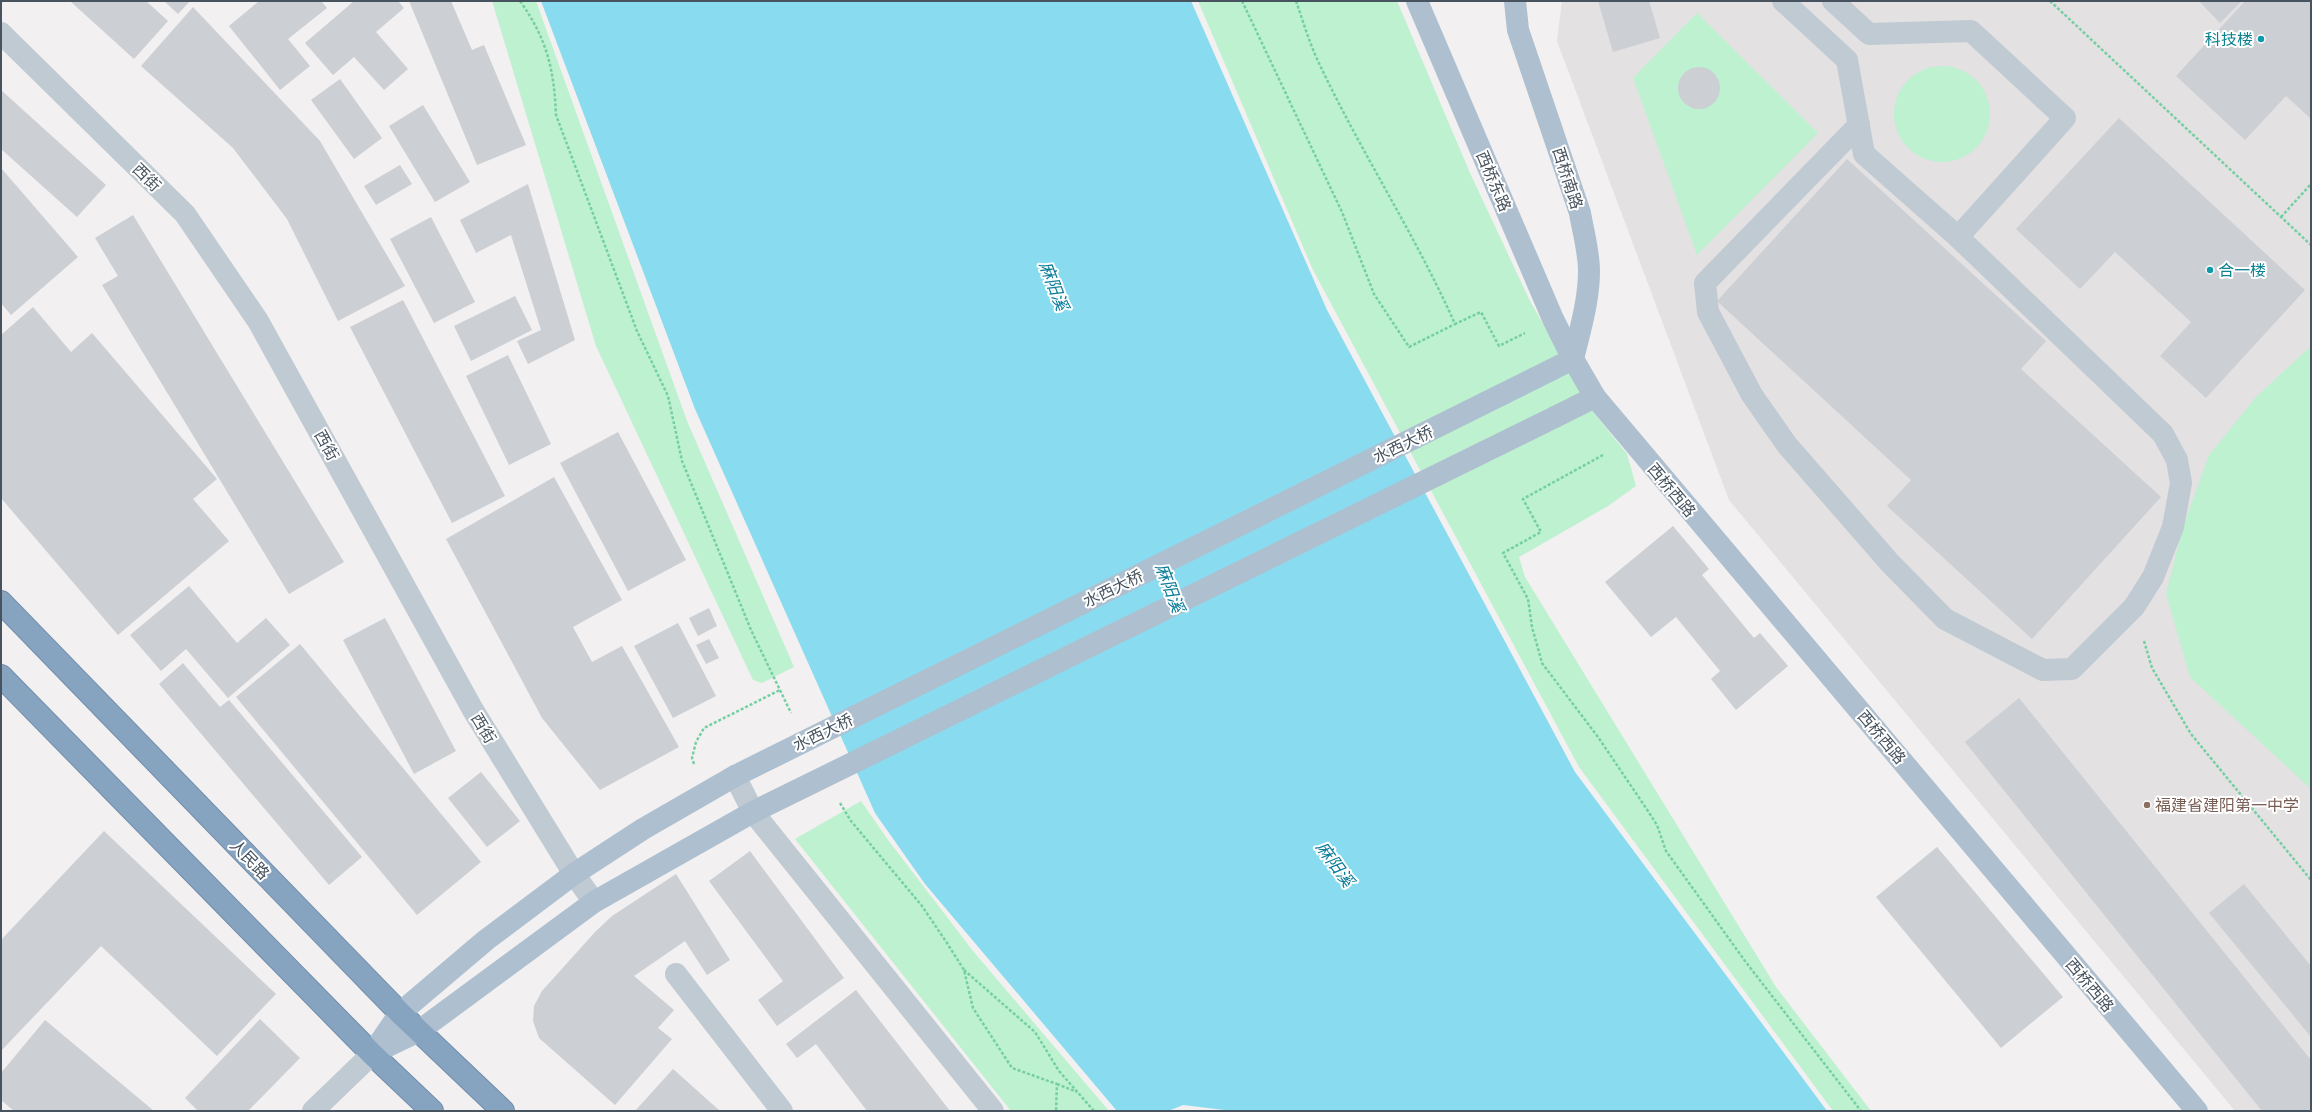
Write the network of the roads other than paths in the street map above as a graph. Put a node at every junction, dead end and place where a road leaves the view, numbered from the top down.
1 (1417, 1) edge
2 (1516, 1) edge
3 (1783, 1) edge
4 (1833, 1) edge
5 (1, 33) edge
6 (1860, 125) junction
7 (1958, 237) junction
8 (1573, 359) junction
9 (1595, 397) junction
10 (1, 602) edge
11 (1, 676) edge
12 (735, 776) junction
13 (753, 812) junction
14 (574, 874) junction
15 (594, 902) junction
16 (676, 974) dead end
17 (400, 1013) junction
18 (419, 1031) junction
19 (372, 1054) junction
20 (313, 1111) edge
21 (432, 1111) edge
22 (503, 1111) edge
23 (782, 1111) edge
24 (993, 1111) edge
25 (2196, 1111) edge

1 - 8 main road, 西桥东路
2 - 8 main road, 西桥南路
3 - 6 street
4 - 7 street
5 - 14 street, 西街
6 - 7 street
6 - 7 street
8 - 9 main road, 西桥西路
8 - 12 main road, 水西大桥, bridge
9 - 13 main road, bridge
9 - 25 main road, 西桥西路
10 - 17 highway, 人民路
11 - 19 highway
12 - 13 street
12 - 14 main road, 水西大桥
13 - 15 main road
13 - 24 street
14 - 15 street, 西街
14 - 17 main road, 水西大桥
15 - 18 main road
16 - 23 street
17 - 18 highway, 人民路
17 - 19 main road, 水西大桥
18 - 19 main road
18 - 22 highway, 人民路
19 - 20 street
19 - 21 highway

